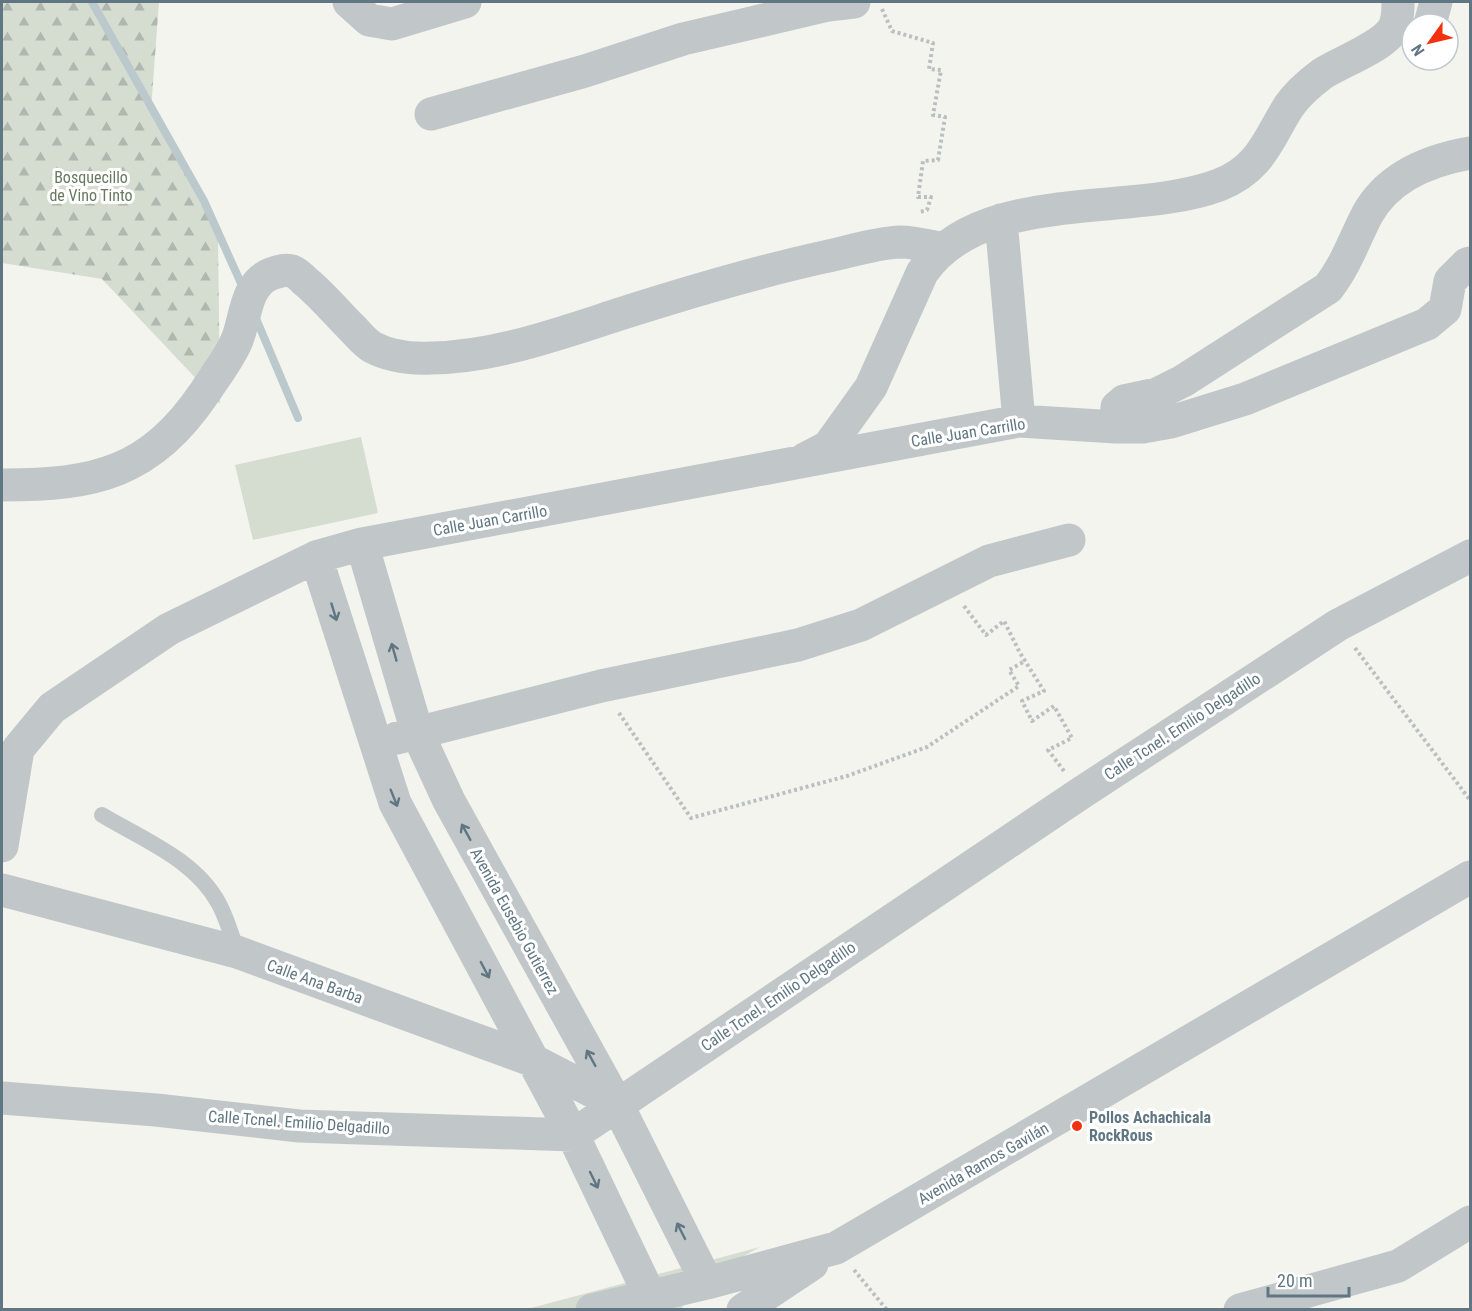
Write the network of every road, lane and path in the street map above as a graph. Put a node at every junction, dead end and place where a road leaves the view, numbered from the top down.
1 (349, 2) edge
2 (465, 2) edge
3 (854, 2) edge
4 (879, 2) edge
5 (1400, 20) edge
6 (431, 114) dead end
7 (1470, 153) edge
8 (1001, 220) junction
9 (897, 242) junction
10 (943, 249) junction
11 (1470, 263) edge
12 (1019, 421) junction
13 (1116, 427) junction
14 (795, 464) junction
15 (2, 485) edge
16 (1070, 540) dead end
17 (362, 544) junction
18 (1470, 556) edge
19 (316, 557) junction
20 (946, 582) junction
21 (1338, 625) junction
22 (1025, 661) junction
23 (601, 686) junction
24 (417, 732) junction
25 (375, 745) junction
26 (1081, 793) junction
27 (1470, 800) edge
28 (102, 815) dead end
29 (2, 846) edge
30 (1470, 877) edge
31 (2, 890) edge
32 (237, 952) junction
33 (534, 1061) junction
34 (2, 1098) edge
35 (617, 1104) junction
36 (573, 1135) junction
37 (1470, 1222) edge
38 (836, 1248) junction
39 (707, 1283) junction
40 (650, 1296) junction
41 (592, 1310) edge
42 (743, 1310) edge
43 (887, 1310) edge
44 (1240, 1310) edge

1 - 2 street
3 - 6 street
4 - 9 path
5 - 8 street
7 - 13 street
8 - 10 street
8 - 12 street
9 - 10 street
9 - 15 street
10 - 14 street
11 - 13 street, Calle Juan Carrillo
12 - 13 street, Calle Juan Carrillo
12 - 14 street, Calle Juan Carrillo
14 - 17 street, Calle Juan Carrillo
16 - 20 street
17 - 19 street, Calle Juan Carrillo
24 -> 17 street, Avenida Eusebio Gutierrez
18 - 21 street, Calle Tcnel. Emilio Delgadillo
19 -> 25 street
19 - 29 street, Calle Juan Carrillo
20 - 22 path
20 - 23 street
21 - 26 street, Calle Tcnel. Emilio Delgadillo
21 - 27 path
22 - 23 path
22 - 26 path
23 - 24 street
24 - 25 street
35 -> 24 street, Avenida Eusebio Gutierrez
25 -> 33 street
26 - 35 street, Calle Tcnel. Emilio Delgadillo
28 - 32 lane
30 - 38 street, Avenida Ramos Gavilán
31 - 32 street, Calle Ana Barba
32 - 33 street, Calle Ana Barba
33 - 35 street, Calle Ana Barba
33 - 36 street
34 - 36 street, Calle Tcnel. Emilio Delgadillo
35 - 36 street, Calle Tcnel. Emilio Delgadillo
39 -> 35 street, Avenida Eusebio Gutierrez
36 -> 40 street
37 - 44 street
38 - 39 street, Avenida Ramos Gavilán
38 - 42 street
38 - 43 path
39 - 40 street, Avenida Ramos Gavilán
40 - 41 street, Avenida Ramos Gavilán

